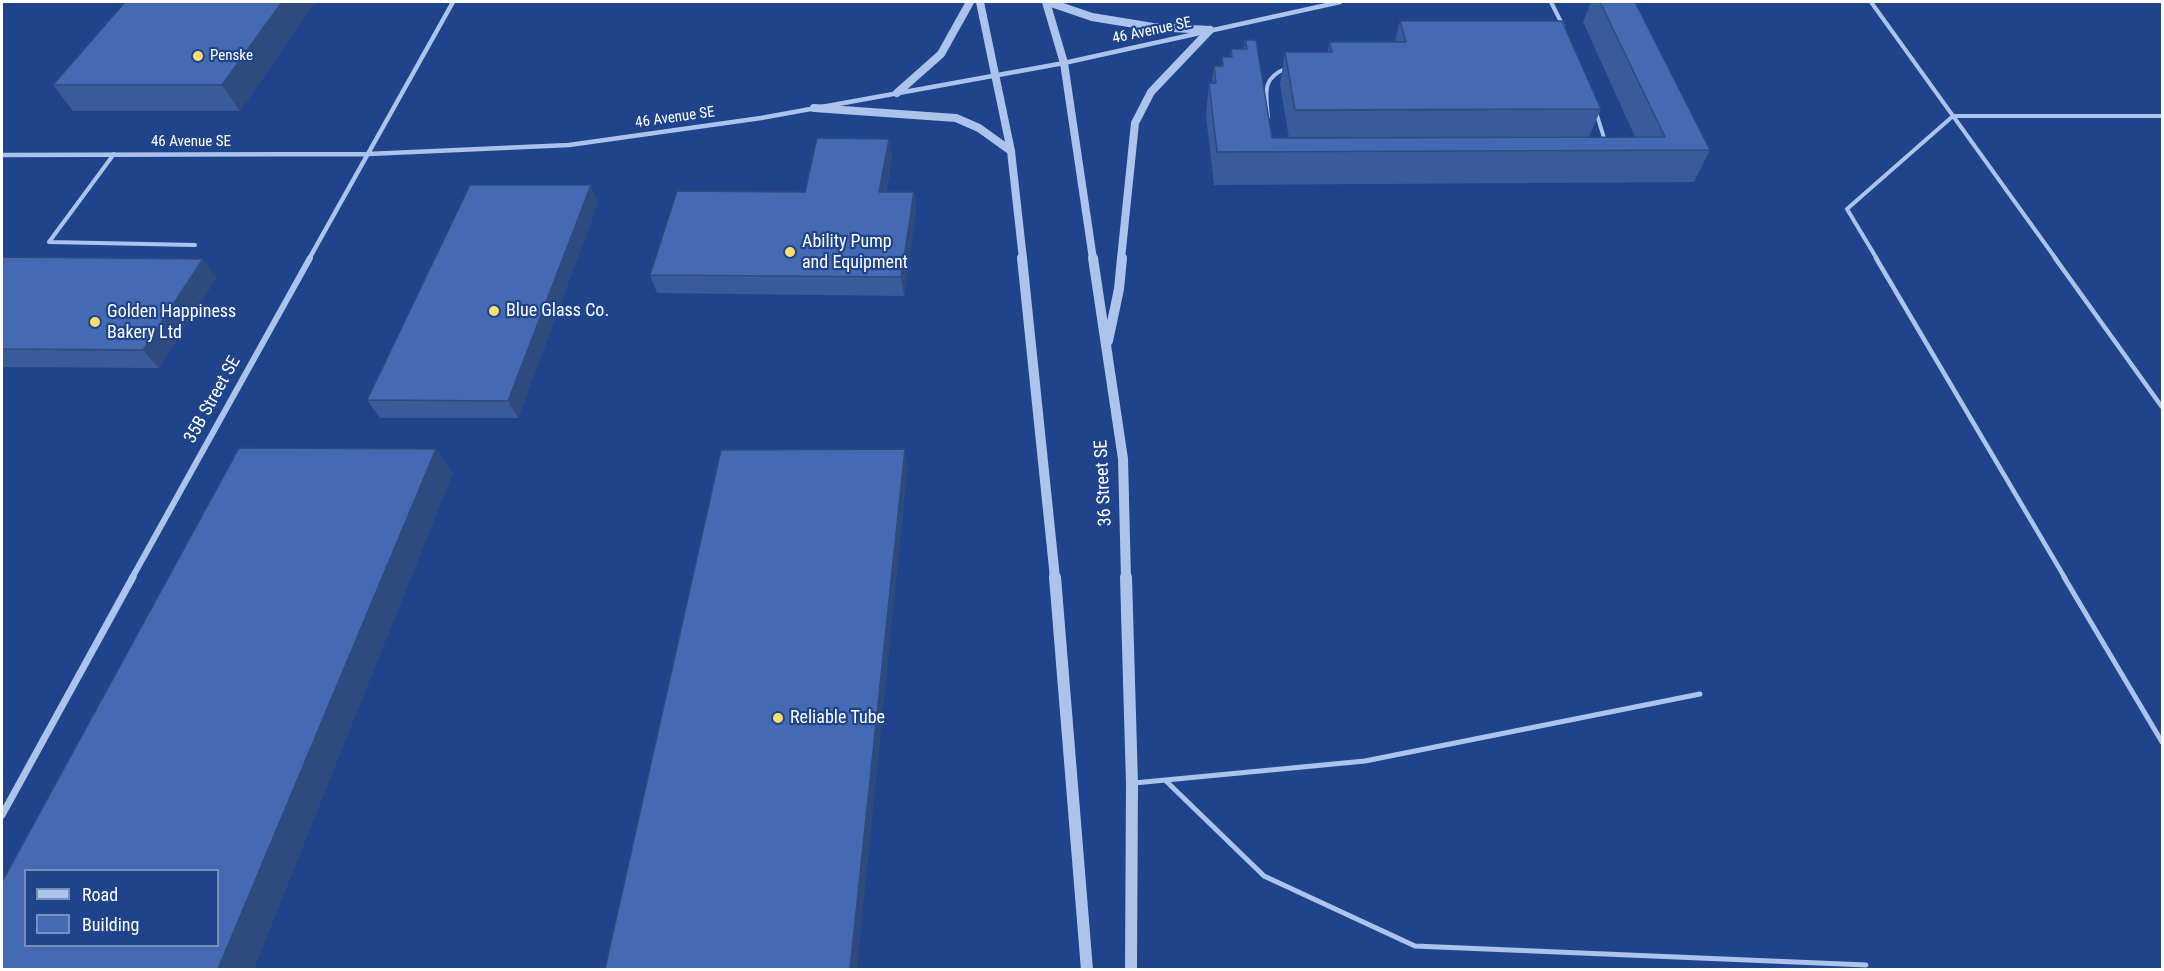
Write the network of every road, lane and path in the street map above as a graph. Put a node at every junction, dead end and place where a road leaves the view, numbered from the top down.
1 (453, 2) edge
2 (970, 2) edge
3 (980, 2) edge
4 (1047, 2) edge
5 (1340, 2) edge
6 (1551, 2) edge
7 (1871, 2) edge
8 (1564, 29) edge
9 (1210, 30) junction
10 (1064, 63) junction
11 (1295, 67) edge
12 (995, 75) junction
13 (897, 93) junction
14 (1593, 103) edge
15 (814, 108) junction
16 (1953, 116) junction
17 (2163, 116) edge
18 (1268, 120) edge
19 (1600, 149) edge
20 (1011, 151) junction
21 (368, 153) junction
22 (114, 154) junction
23 (2, 155) edge
24 (195, 245) dead end
25 (1106, 347) junction
26 (2163, 407) edge
27 (1700, 694) dead end
28 (2163, 742) edge
29 (1166, 780) junction
30 (1132, 784) junction
31 (2, 815) edge
32 (1866, 965) dead end
33 (1087, 969) edge
34 (1131, 969) edge

1 - 21 street, 35B Street SE
2 - 13 street
3 - 12 street
4 - 9 street
4 - 10 street, 36 Street SE
5 - 9 street, 46 Avenue SE
6 - 8 lane
7 - 16 lane
9 - 10 street, 46 Avenue SE
9 - 25 street
10 - 12 street, 46 Avenue SE
10 - 25 street, 36 Street SE
11 - 18 lane
12 - 13 street, 46 Avenue SE
12 - 20 street
13 - 15 street, 46 Avenue SE
14 - 19 lane
15 - 20 street
15 - 21 street, 46 Avenue SE
16 - 17 lane
16 - 26 lane
16 - 28 lane
20 - 33 street
21 - 22 street, 46 Avenue SE
21 - 31 street, 35B Street SE
22 - 23 street, 46 Avenue SE
22 - 24 lane
25 - 30 street, 36 Street SE
27 - 29 lane
29 - 30 lane
29 - 32 lane
30 - 34 street, 36 Street SE

